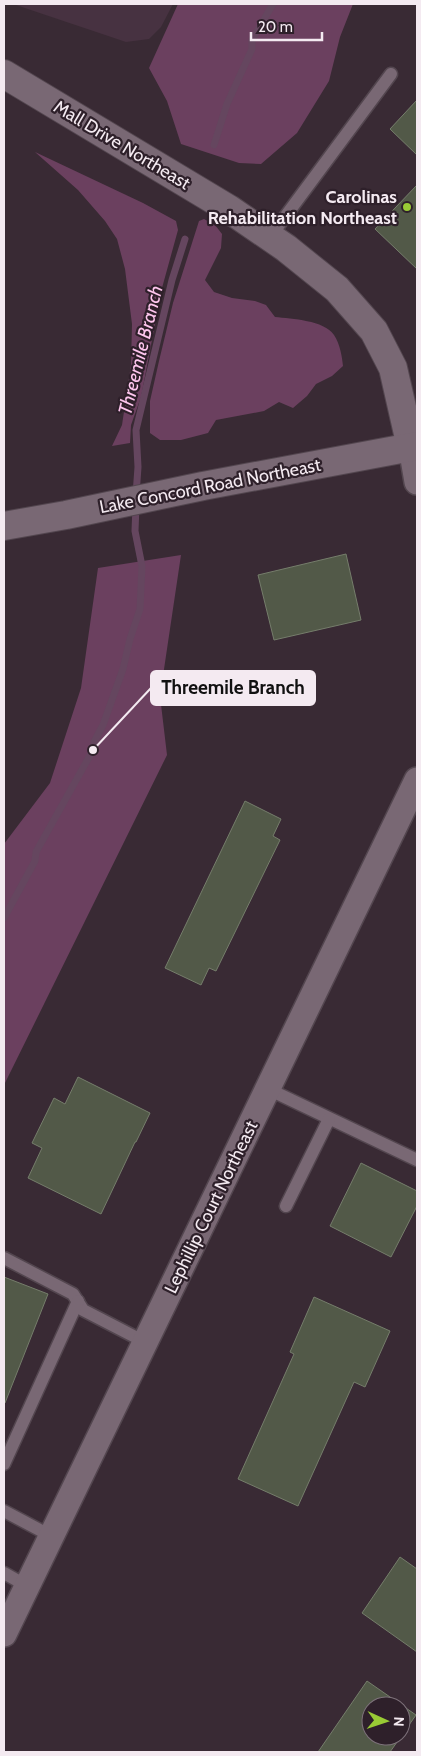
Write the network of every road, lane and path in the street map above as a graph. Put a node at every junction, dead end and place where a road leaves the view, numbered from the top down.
1 (4, 74) edge
2 (391, 74) dead end
3 (270, 237) junction
4 (414, 447) edge
5 (417, 482) edge
6 (4, 526) edge
7 (417, 780) edge
8 (268, 1089) junction
9 (329, 1119) junction
10 (417, 1160) edge
11 (286, 1206) dead end
12 (4, 1258) edge
13 (78, 1302) junction
14 (145, 1342) junction
15 (4, 1464) edge
16 (4, 1511) edge
17 (51, 1536) junction
18 (4, 1573) edge
19 (27, 1586) junction
20 (4, 1634) edge

1 - 3 street, Mall Drive Northeast
2 - 3 lane
3 - 4 street, Mall Drive Northeast
4 - 5 street
4 - 6 street, Lake Concord Road Northeast
7 - 8 street, Lephillip Court Northeast
8 - 9 lane
8 - 14 street, Lephillip Court Northeast
9 - 10 lane
9 - 11 lane
12 - 13 lane
13 - 14 lane
13 - 15 lane
14 - 17 street, Lephillip Court Northeast
16 - 17 lane
17 - 19 street, Lephillip Court Northeast
18 - 19 lane
19 - 20 street, Lephillip Court Northeast

